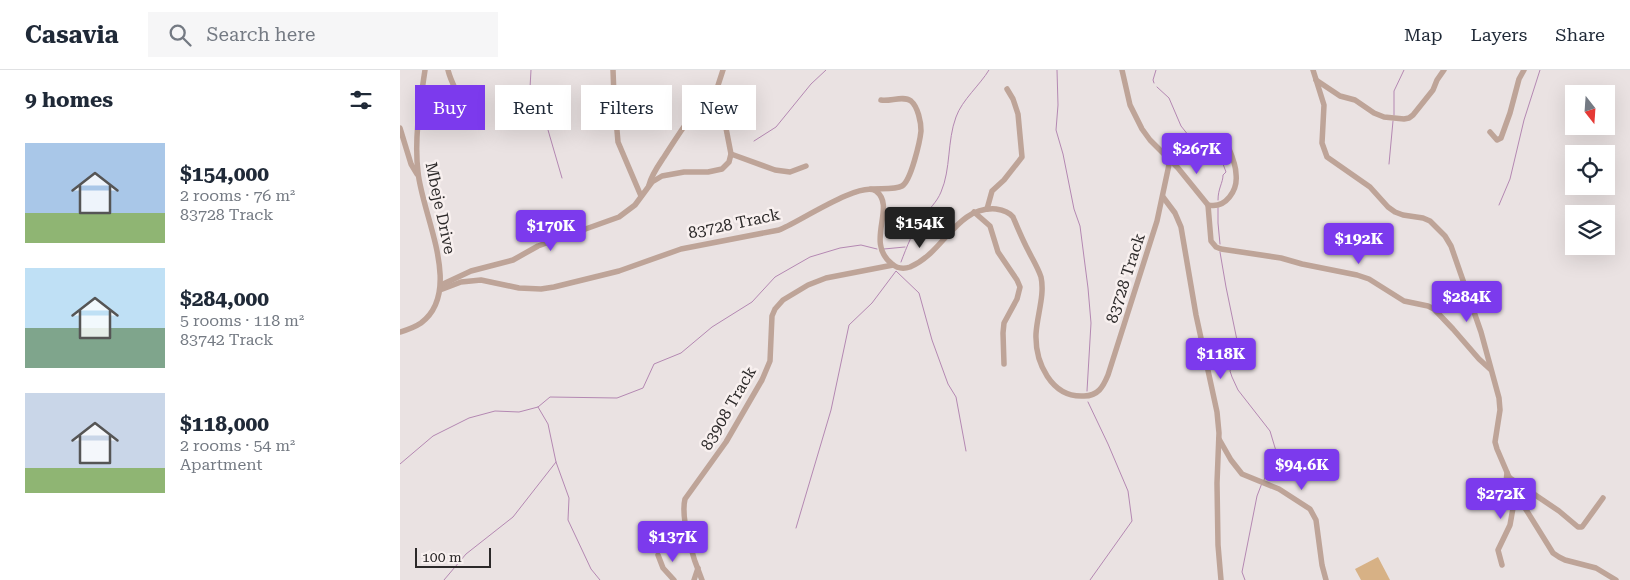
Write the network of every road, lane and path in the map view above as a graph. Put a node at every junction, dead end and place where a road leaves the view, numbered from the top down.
1 (425, 70) edge
2 (448, 70) edge
3 (613, 70) edge
4 (723, 70) edge
5 (1122, 70) edge
6 (1313, 70) edge
7 (1444, 70) edge
8 (1524, 70) edge
9 (1316, 80) junction
10 (454, 85) edge
11 (718, 85) edge
12 (1007, 89) dead end
13 (881, 100) dead end
14 (400, 128) edge
15 (682, 128) edge
16 (726, 130) edge
17 (1490, 132) dead end
18 (1225, 139) dead end
19 (731, 154) junction
20 (1170, 160) junction
21 (806, 166) dead end
22 (418, 176) junction
23 (649, 185) junction
24 (871, 189) junction
25 (641, 196) junction
26 (1163, 197) junction
27 (1208, 205) junction
28 (987, 209) junction
29 (974, 212) junction
30 (893, 265) junction
31 (441, 288) junction
32 (400, 332) edge
33 (1004, 364) dead end
34 (1490, 370) junction
35 (1219, 439) junction
36 (1508, 475) junction
37 (1603, 498) dead end
38 (658, 555) dead end
39 (1502, 565) dead end
40 (698, 568) junction
41 (674, 580) edge
42 (694, 580) edge
43 (702, 580) edge
44 (1221, 580) edge
45 (1326, 580) edge
46 (1616, 580) edge

1 - 22 street, Mbeje Drive
2 - 10 street
3 - 25 street
4 - 11 street
5 - 20 street
6 - 9 street
7 - 9 street
8 - 17 street
9 - 34 street
12 - 28 street
13 - 24 street, 83728 Track
14 - 22 street
15 - 23 street
16 - 19 street
18 - 27 street
19 - 21 street
19 - 23 street
20 - 26 street, 83728 Track
20 - 27 street
22 - 31 street, Mbeje Drive
23 - 25 street
24 - 30 street
24 - 31 street, 83728 Track
25 - 31 street
26 - 28 street, 83728 Track
26 - 35 street
27 - 34 street
28 - 29 street, 83728 Track
29 - 30 street, 83728 Track
29 - 33 street
30 - 40 street, 83908 Track
31 - 32 street
34 - 36 street
35 - 44 street
35 - 45 street
36 - 37 street
36 - 39 street
36 - 46 street
38 - 41 street
40 - 42 street
40 - 43 street, 83908 Track

